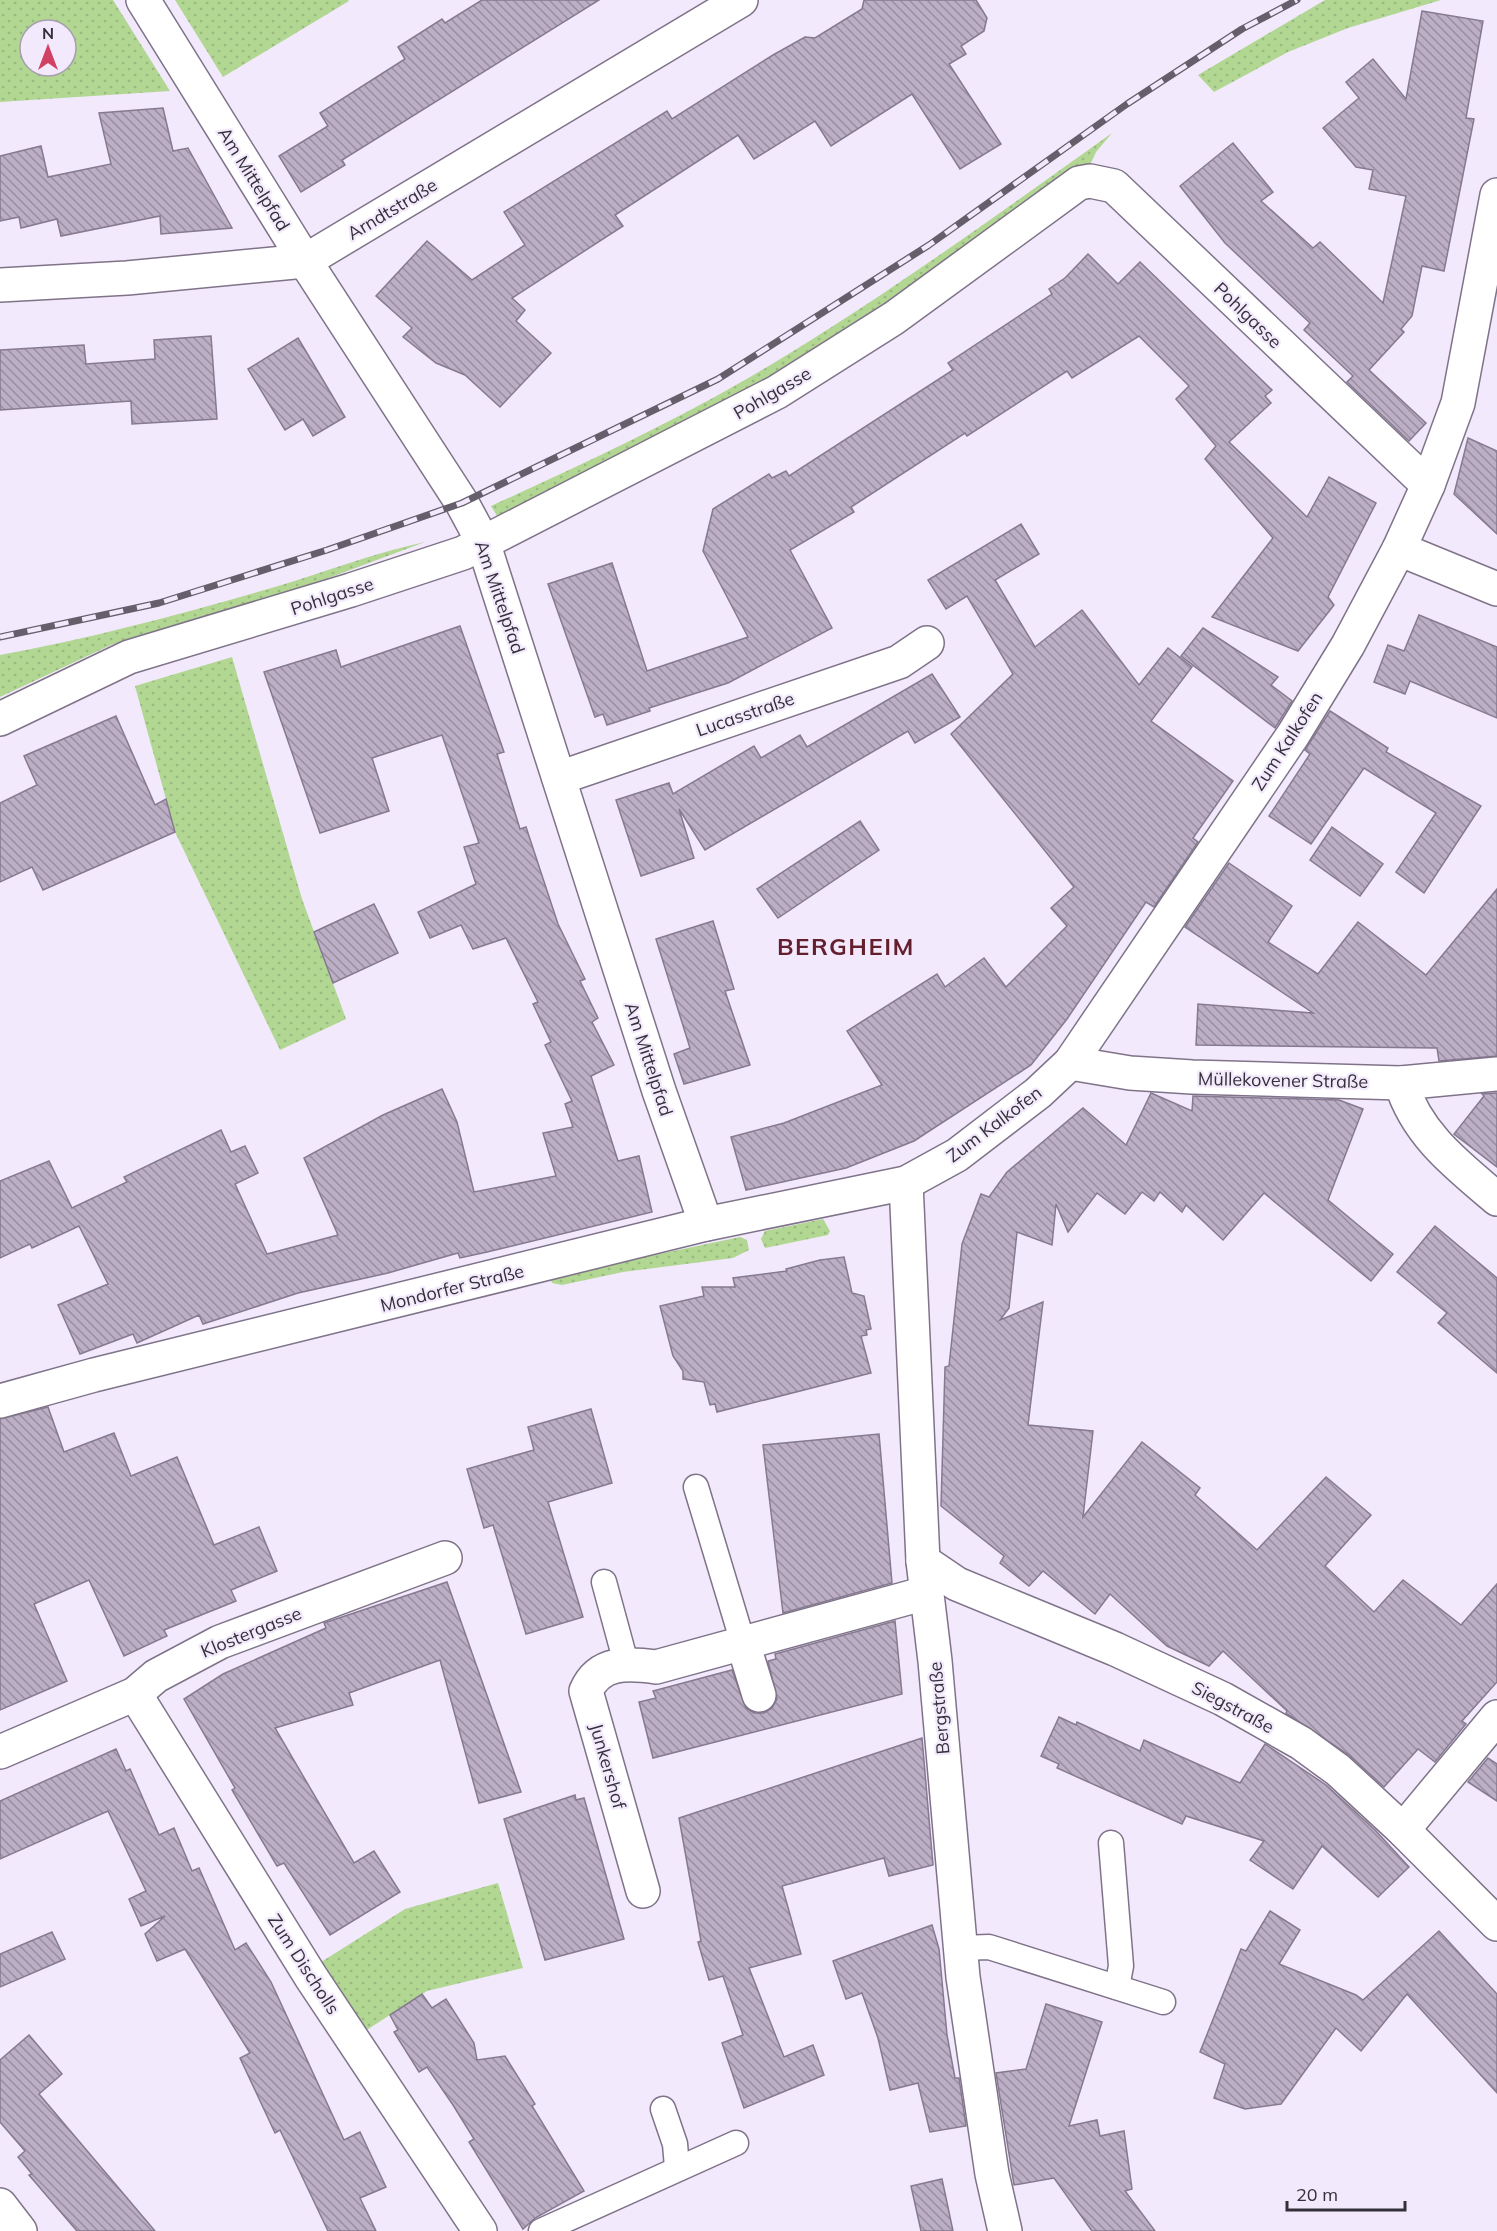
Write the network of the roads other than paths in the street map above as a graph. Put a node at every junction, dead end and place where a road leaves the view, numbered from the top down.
1 (143, 0) edge
2 (741, 0) edge
3 (1497, 195) edge
4 (305, 261) junction
5 (0, 285) edge
6 (1428, 485) junction
7 (483, 542) junction
8 (1399, 549) junction
9 (1497, 589) edge
10 (927, 644) dead end
11 (0, 719) edge
12 (559, 778) junction
13 (1070, 1063) junction
14 (1497, 1074) edge
15 (1401, 1083) junction
16 (906, 1183) junction
17 (1497, 1199) edge
18 (706, 1224) junction
19 (0, 1401) edge
20 (696, 1487) dead end
21 (445, 1558) dead end
22 (923, 1561) junction
23 (604, 1582) dead end
24 (926, 1593) junction
25 (743, 1643) junction
26 (626, 1663) junction
27 (135, 1694) junction
28 (759, 1695) dead end
29 (1497, 1717) edge
30 (0, 1752) edge
31 (1403, 1830) junction
32 (1111, 1843) dead end
33 (643, 1892) dead end
34 (1497, 1924) edge
35 (961, 1948) junction
36 (1117, 1988) junction
37 (1163, 2002) dead end
38 (663, 2109) dead end
39 (736, 2143) dead end
40 (677, 2167) junction
41 (0, 2205) edge
42 (20, 2231) edge
43 (480, 2231) edge
44 (541, 2231) edge
45 (1005, 2231) edge

1 - 4 street, Am Mittelpfad
2 - 4 street, Arndtstraße
3 - 6 street, Zum Kalkofen
4 - 5 street, Arndtstraße
4 - 7 street, Am Mittelpfad
6 - 7 street, Pohlgasse
6 - 8 street, Zum Kalkofen
7 - 11 street, Pohlgasse
7 - 12 street, Am Mittelpfad
8 - 9 street
8 - 13 street, Zum Kalkofen
10 - 12 street, Lucasstraße
12 - 18 street, Am Mittelpfad
13 - 15 street, Müllekovener Straße
13 - 16 street, Zum Kalkofen
14 - 15 street, Müllekovener Straße
15 - 17 street
16 - 18 street, Mondorfer Straße
16 - 22 street, Bergstraße
18 - 19 street, Mondorfer Straße
20 - 25 lane
21 - 27 street, Klostergasse
22 - 24 street, Bergstraße
22 - 31 street, Siegstraße
23 - 26 lane
24 - 25 street, Junkershof
24 - 35 street, Bergstraße
25 - 26 street, Junkershof
25 - 28 street
26 - 33 street, Junkershof
27 - 30 street, Klostergasse
27 - 43 street, Zum Discholls
29 - 31 street
31 - 34 street, Siegstraße
32 - 36 lane
35 - 36 lane
35 - 45 street, Bergstraße
36 - 37 lane
38 - 40 lane
39 - 40 lane
40 - 44 lane
41 - 42 street

